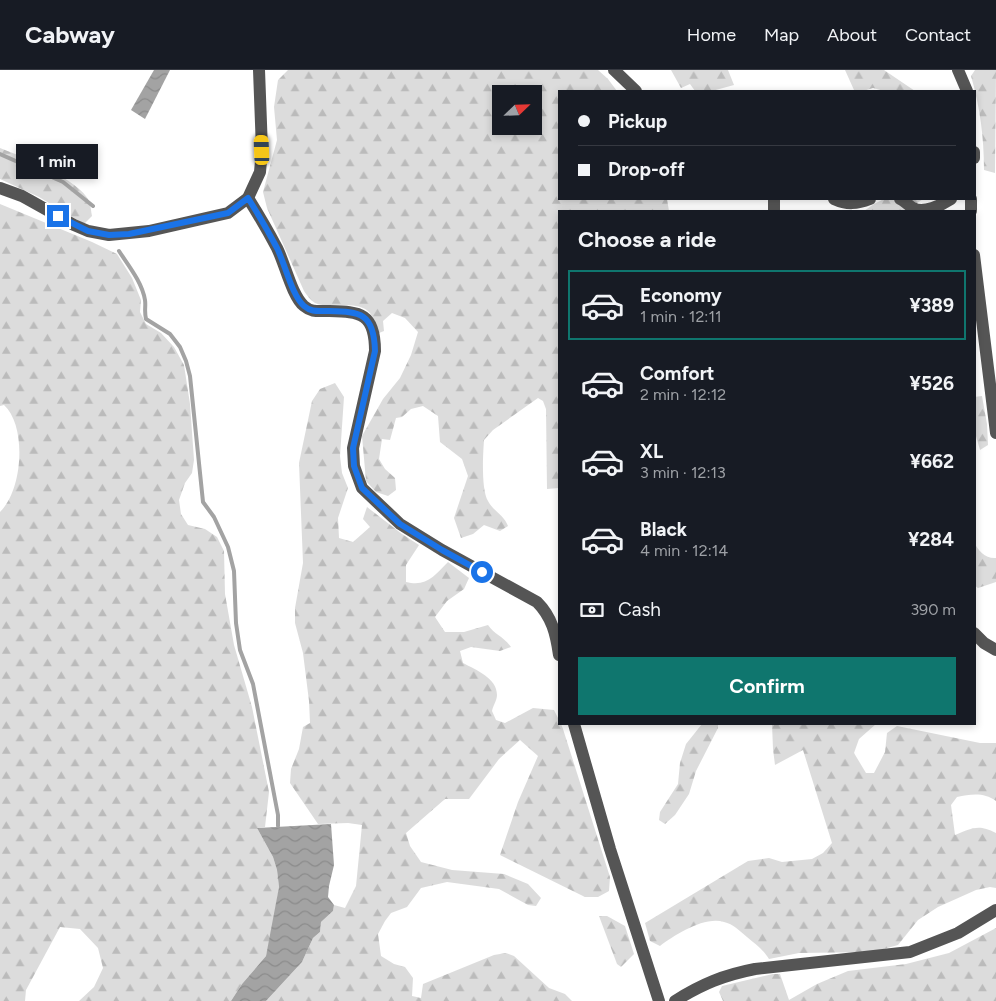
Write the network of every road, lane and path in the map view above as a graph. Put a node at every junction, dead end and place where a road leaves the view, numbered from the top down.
1 (259, 70) edge
2 (614, 70) edge
3 (958, 70) edge
4 (635, 90) edge
5 (967, 90) edge
6 (0, 188) edge
7 (248, 198) junction
8 (837, 200) edge
9 (868, 200) edge
10 (901, 200) edge
11 (950, 200) edge
12 (918, 210) edge
13 (925, 210) edge
14 (976, 271) edge
15 (996, 433) edge
16 (976, 635) edge
17 (558, 648) edge
18 (996, 650) edge
19 (574, 725) edge
20 (996, 910) edge
21 (660, 1001) edge
22 (675, 1001) edge

1 - 7 street
2 - 4 street
3 - 5 street
6 - 7 street
7 - 17 street
8 - 9 street
10 - 12 street
11 - 13 street
14 - 15 street
16 - 18 street
19 - 21 street
20 - 22 street

